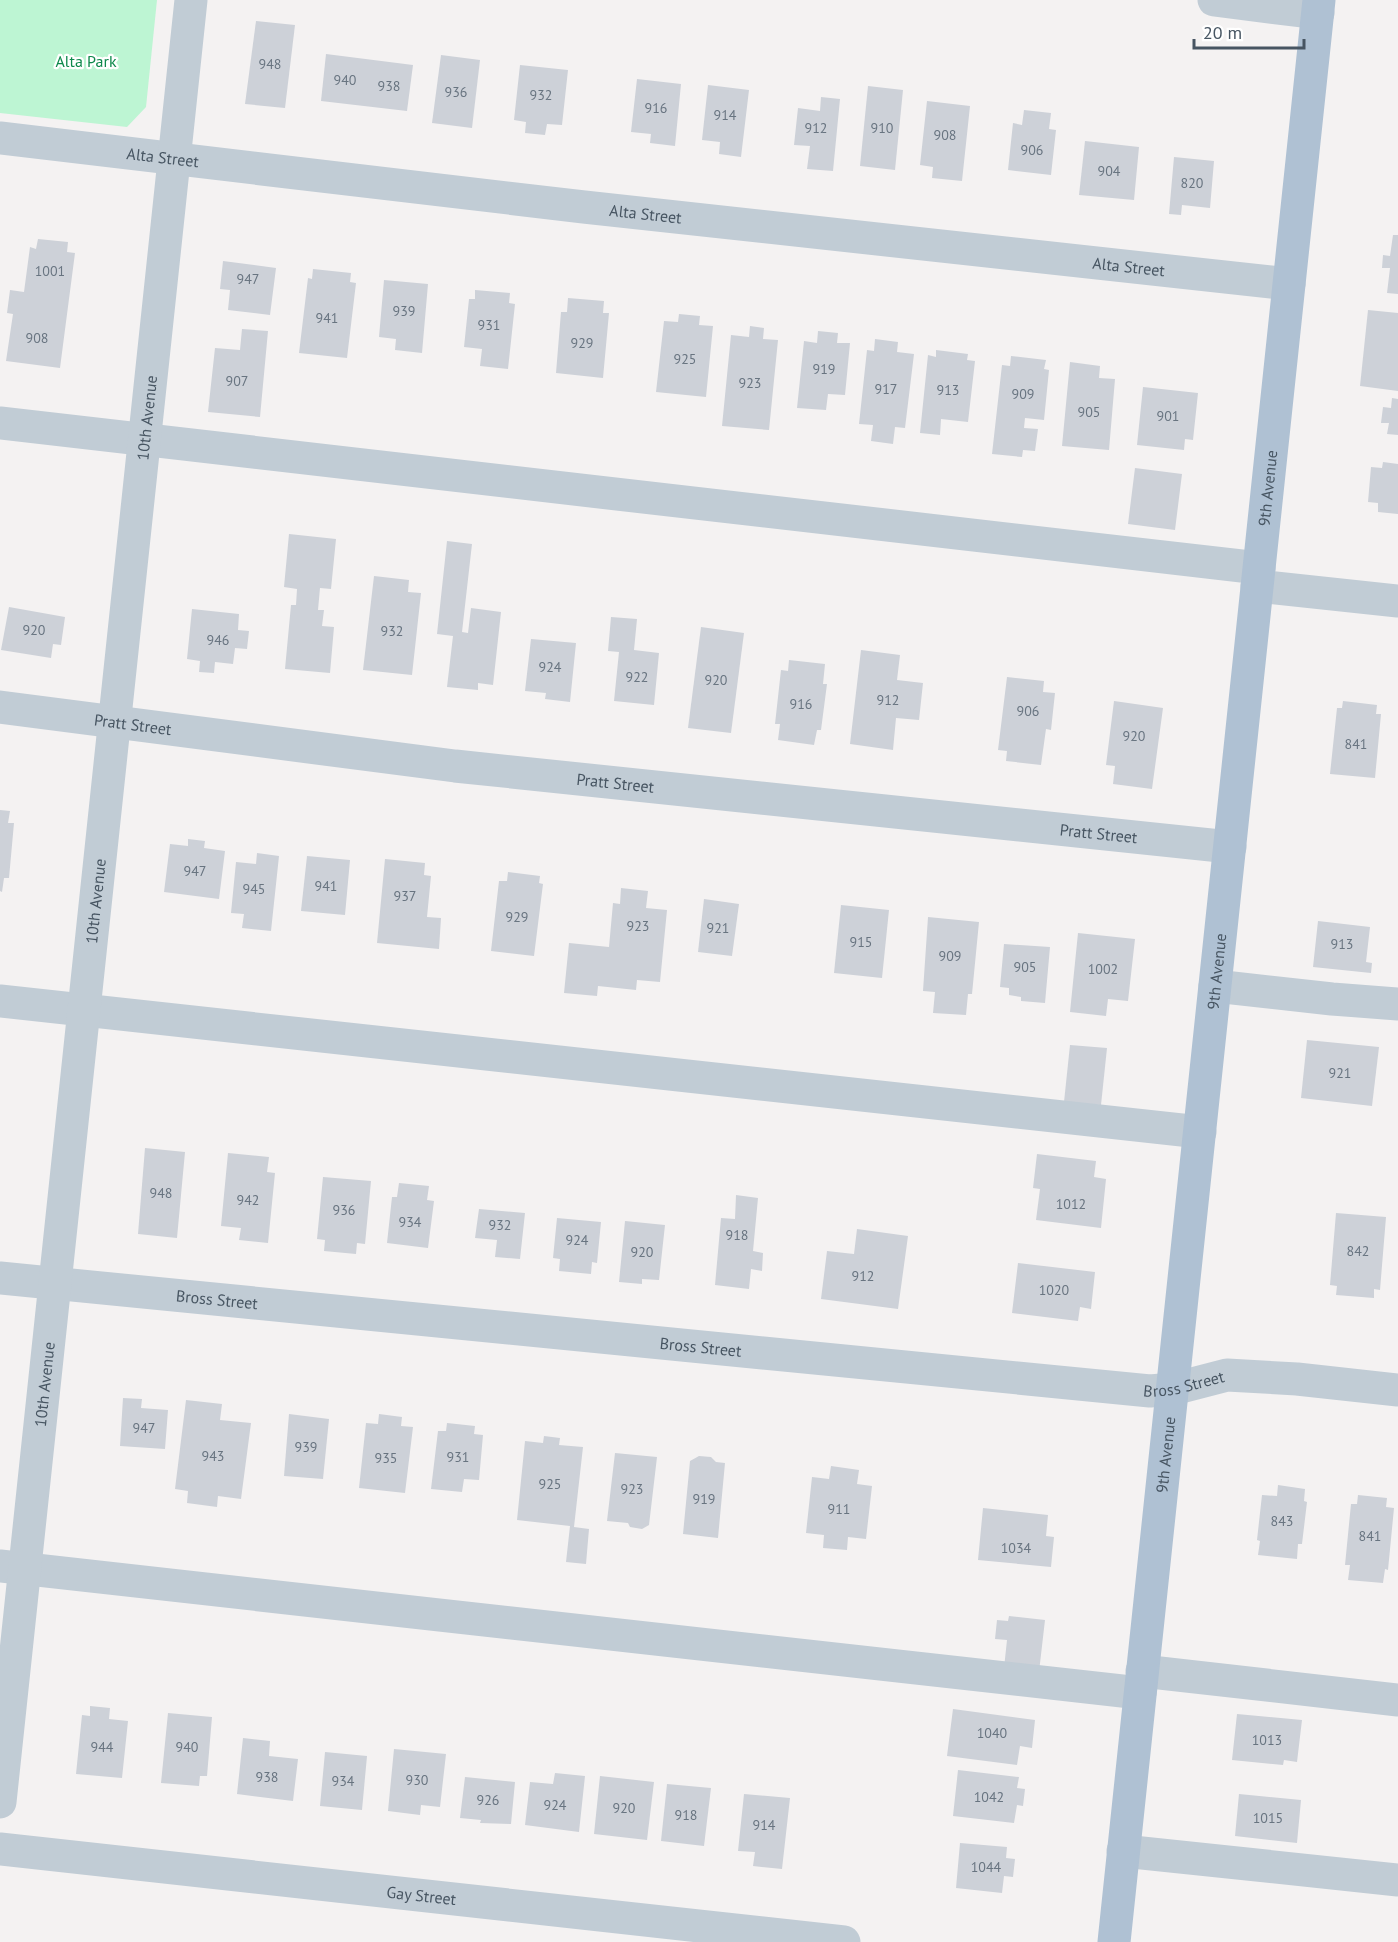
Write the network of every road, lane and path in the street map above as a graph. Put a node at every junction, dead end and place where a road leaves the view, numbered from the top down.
1 (191, 0) edge
2 (1214, 0) edge
3 (1319, 6) edge
4 (0, 138) edge
5 (175, 158) junction
6 (1289, 284) junction
7 (0, 423) edge
8 (144, 440) junction
9 (1258, 577) junction
10 (1398, 601) edge
11 (0, 707) edge
12 (115, 722) junction
13 (1230, 847) junction
14 (1215, 986) junction
15 (0, 1001) edge
16 (1398, 1004) edge
17 (84, 1010) junction
18 (1200, 1132) junction
19 (0, 1278) edge
20 (55, 1284) junction
21 (1173, 1389) junction
22 (1398, 1390) edge
23 (13, 1568) edge
24 (1141, 1682) junction
25 (1398, 1700) edge
26 (0, 1802) edge
27 (0, 1849) edge
28 (1124, 1851) junction
29 (1398, 1880) edge
30 (844, 1942) edge
31 (1114, 1942) edge

1 - 5 street, 10th Avenue
2 - 3 street
3 - 6 main road, 9th Avenue
4 - 5 street, Alta Street
5 - 6 street, Alta Street
5 - 8 street, 10th Avenue
6 - 9 main road, 9th Avenue
7 - 8 street
8 - 9 street
8 - 12 street, 10th Avenue
9 - 10 street
9 - 13 main road, 9th Avenue
11 - 12 street, Pratt Street
12 - 13 street, Pratt Street
12 - 17 street, 10th Avenue
13 - 14 main road, 9th Avenue
14 - 16 street
14 - 18 main road, 9th Avenue
15 - 17 street
17 - 18 street
17 - 20 street, 10th Avenue
18 - 21 main road, 9th Avenue
19 - 20 street, Bross Street
20 - 21 street, Bross Street
20 - 23 street, 10th Avenue
21 - 22 street, Bross Street
21 - 24 main road, 9th Avenue
23 - 24 street
23 - 26 street, 10th Avenue
24 - 25 street
24 - 28 main road, 9th Avenue
27 - 30 street, Gay Street
28 - 29 street
28 - 31 main road, 9th Avenue

